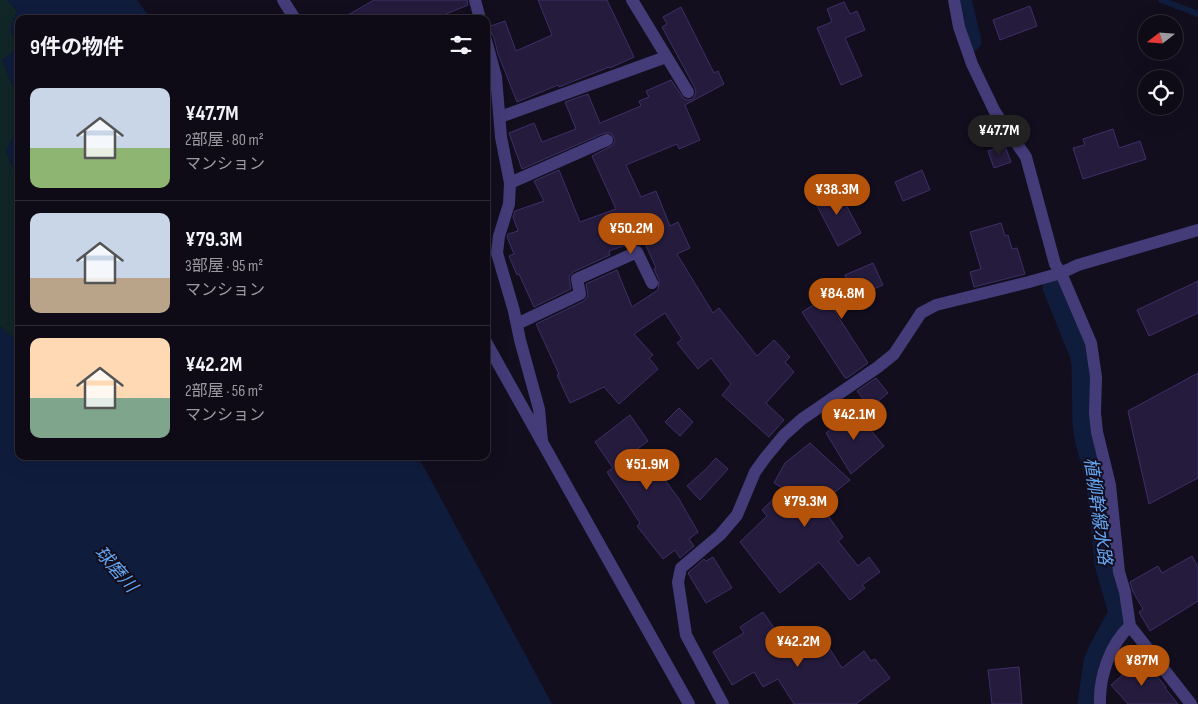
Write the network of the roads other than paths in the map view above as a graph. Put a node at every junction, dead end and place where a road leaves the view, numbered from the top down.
1 (284, 0) edge
2 (475, 0) edge
3 (632, 0) edge
4 (954, 0) edge
5 (293, 15) edge
6 (479, 15) edge
7 (490, 55) edge
8 (666, 56) junction
9 (688, 92) dead end
10 (500, 117) junction
11 (607, 140) dead end
12 (510, 183) junction
13 (1198, 230) edge
14 (1061, 273) junction
15 (652, 283) dead end
16 (517, 324) junction
17 (490, 349) edge
18 (542, 441) junction
19 (1130, 626) junction
20 (689, 704) edge
21 (723, 704) edge
22 (1100, 704) edge
23 (1192, 704) edge

1 - 5 street
2 - 6 street
3 - 8 street
4 - 14 street
7 - 10 street
8 - 9 street
8 - 10 street
10 - 12 street
11 - 12 street
12 - 16 street
13 - 14 street
14 - 19 street
14 - 21 street
15 - 16 street
16 - 18 street
17 - 18 street
18 - 20 street
19 - 22 street
19 - 23 street

